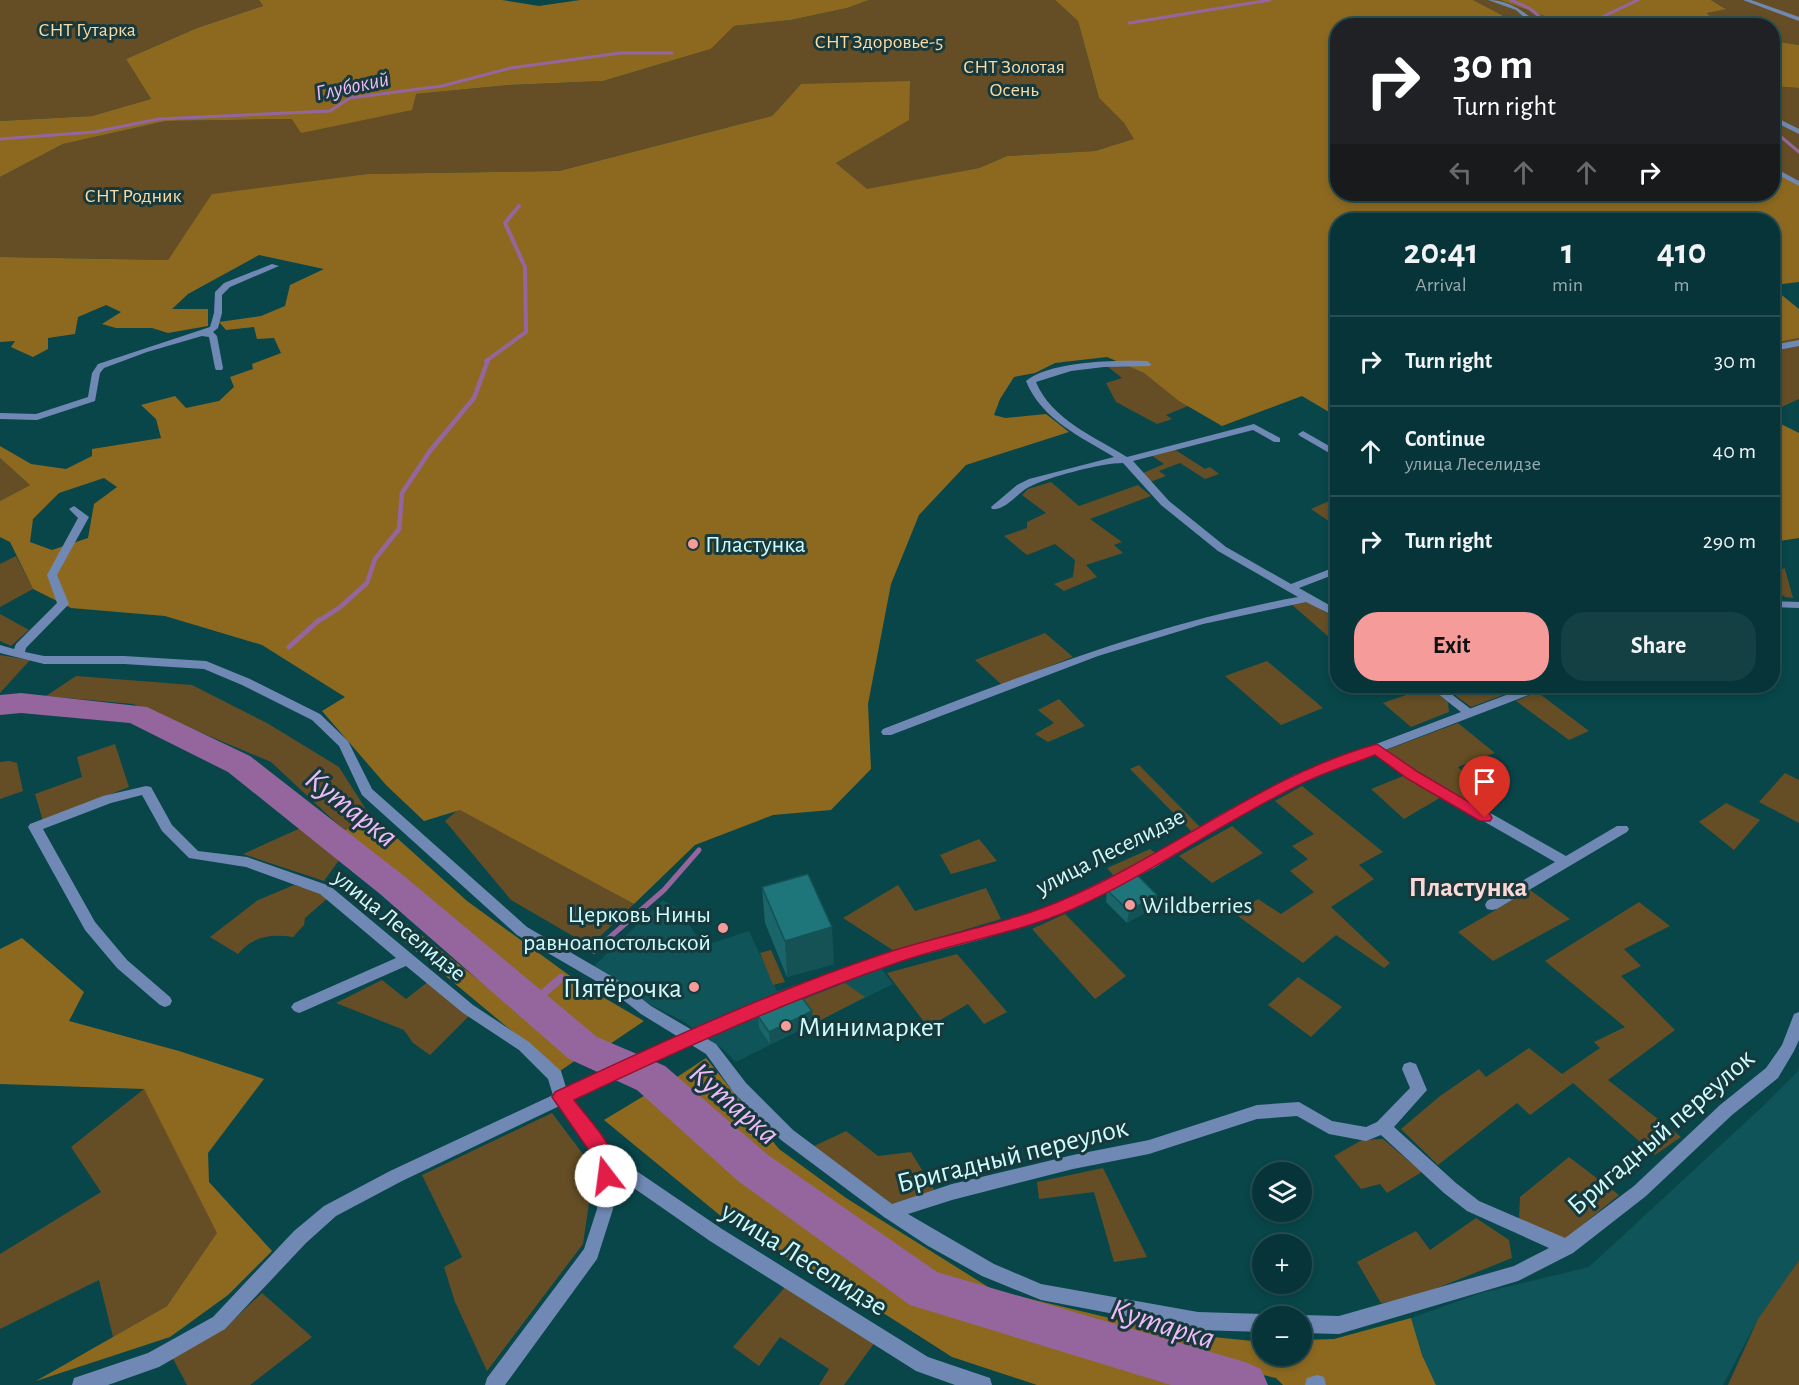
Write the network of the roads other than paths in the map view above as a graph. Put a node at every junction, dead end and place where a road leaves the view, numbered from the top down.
1 (1491, 0) edge
2 (1746, 0) edge
3 (1529, 18) edge
4 (1799, 19) edge
5 (1780, 122) edge
6 (1799, 132) edge
7 (1780, 173) edge
8 (1799, 184) edge
9 (275, 266) dead end
10 (201, 334) junction
11 (1799, 343) edge
12 (1780, 347) edge
13 (1147, 364) dead end
14 (219, 368) dead end
15 (0, 416) edge
16 (1303, 434) dead end
17 (1276, 440) dead end
18 (1330, 450) edge
19 (1126, 460) junction
20 (996, 507) dead end
21 (74, 509) dead end
22 (1330, 572) edge
23 (1292, 588) junction
24 (1308, 598) junction
25 (1780, 604) edge
26 (1799, 605) edge
27 (1330, 610) edge
28 (0, 649) edge
29 (19, 654) junction
30 (1443, 693) edge
31 (1522, 693) edge
32 (1470, 713) junction
33 (887, 732) dead end
34 (1377, 749) junction
35 (1622, 830) dead end
36 (1566, 862) junction
37 (1492, 904) dead end
38 (408, 959) junction
39 (165, 1001) dead end
40 (299, 1007) dead end
41 (1799, 1018) edge
42 (693, 1036) junction
43 (1410, 1069) dead end
44 (561, 1097) junction
45 (1383, 1127) junction
46 (607, 1160) junction
47 (890, 1212) junction
48 (1567, 1247) junction
49 (1252, 1323) edge
50 (1312, 1324) edge
51 (81, 1385) edge
52 (494, 1385) edge
53 (983, 1385) edge

1 - 3 street
2 - 4 street
5 - 6 street
7 - 8 street
9 - 10 street
10 - 14 street
10 - 15 street
11 - 12 street
13 - 19 street
16 - 18 street
17 - 19 street
19 - 20 street
19 - 23 street
21 - 29 street
22 - 23 street
23 - 24 street
24 - 27 street
24 - 33 street
25 - 26 street
28 - 29 street
29 - 42 street
30 - 32 street
31 - 32 street, улица Леселидзе
32 - 34 street, улица Леселидзе
34 - 36 street
34 - 42 street, улица Леселидзе
35 - 36 street
36 - 37 street
38 - 39 street, улица Леселидзе
38 - 40 street
38 - 44 street, улица Леселидзе
41 - 48 street, Бригадный переулок
42 - 44 street, улица Леселидзе
42 - 47 street
43 - 45 street
44 - 46 street, улица Леселидзе
44 - 51 street
45 - 47 street, Бригадный переулок
45 - 48 street, Бригадный переулок
46 - 52 street
46 - 53 street, улица Леселидзе
47 - 49 street, Бригадный переулок
48 - 50 street, Бригадный переулок

